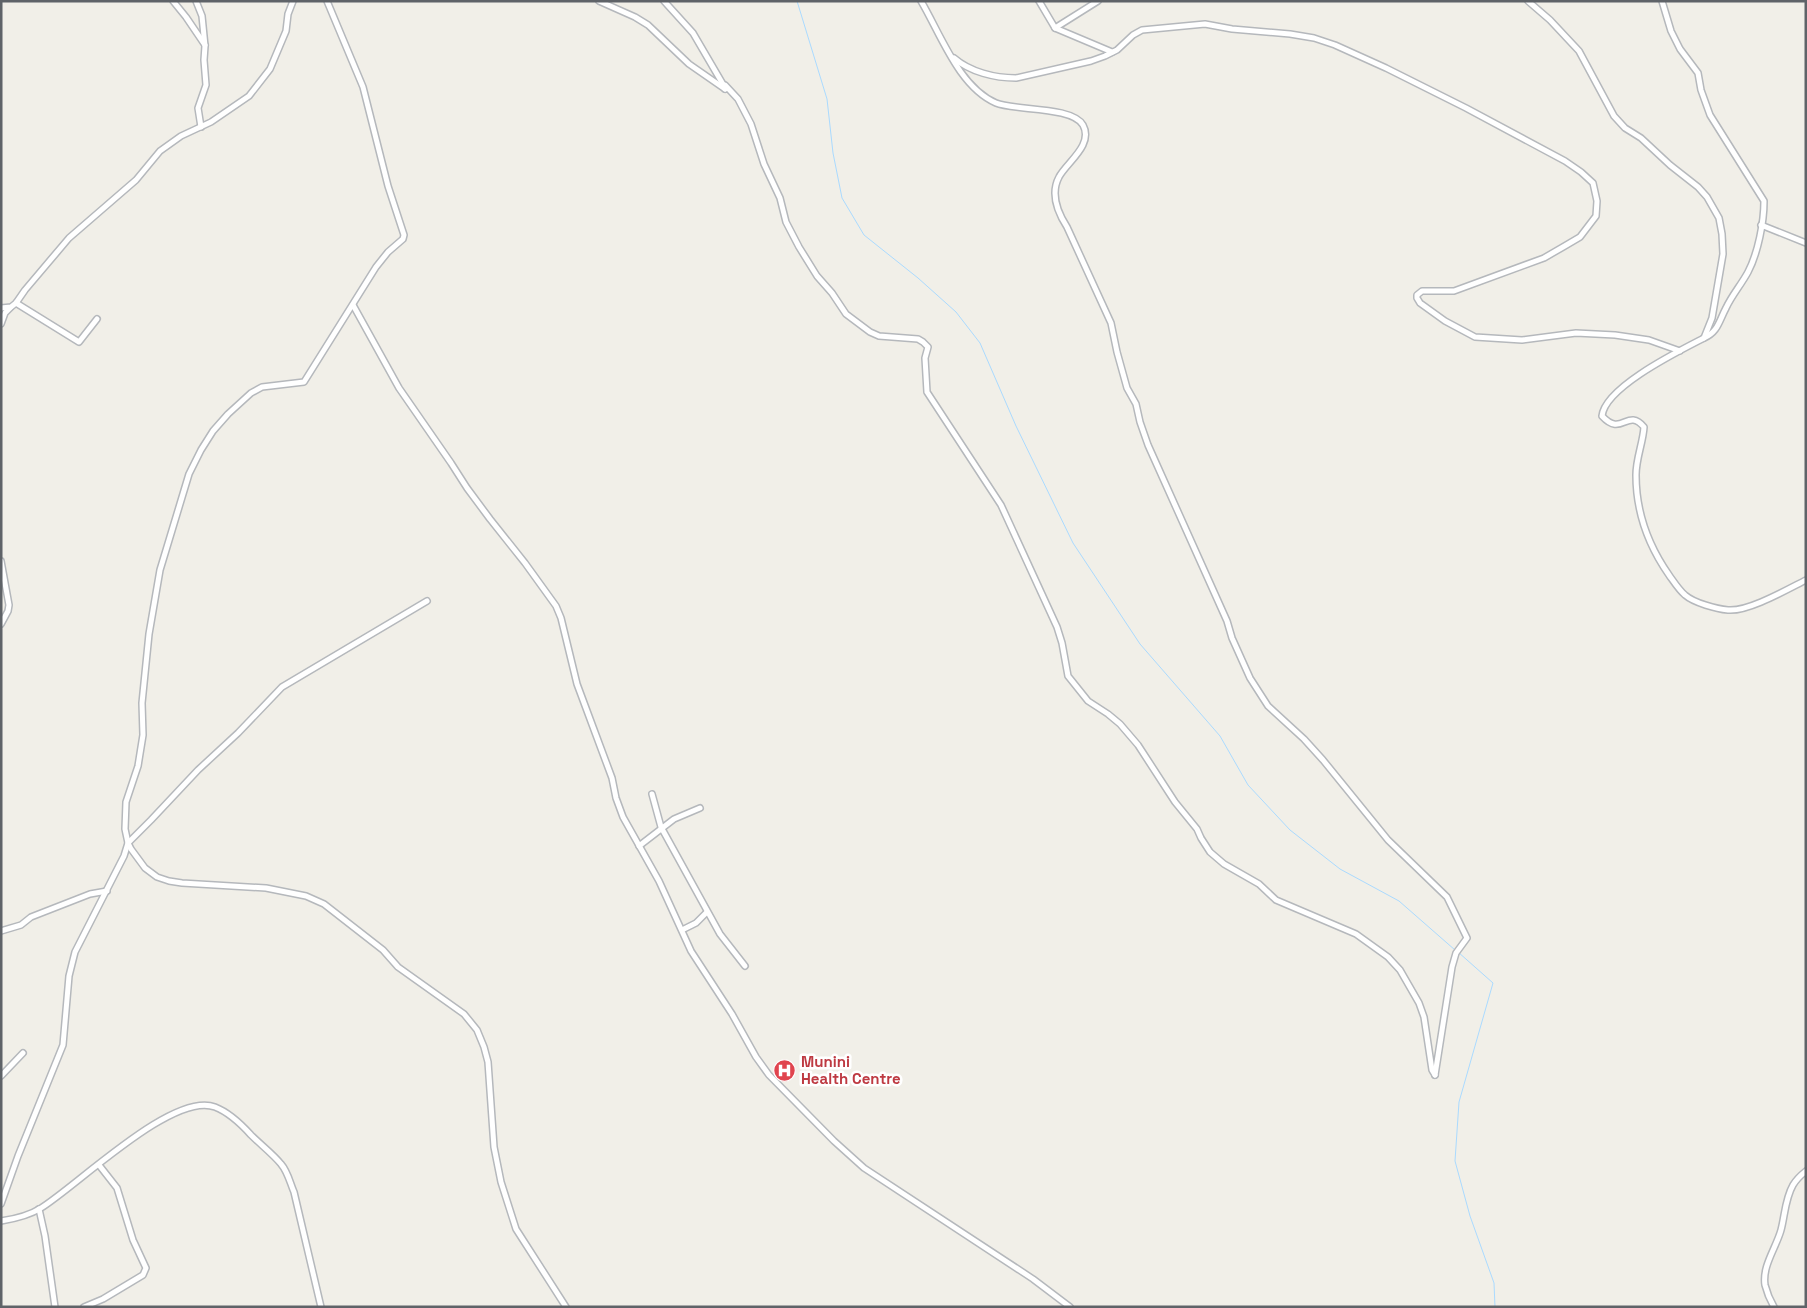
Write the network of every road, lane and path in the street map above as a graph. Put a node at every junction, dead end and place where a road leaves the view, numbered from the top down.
1 (173, 1) edge
2 (196, 1) edge
3 (293, 1) edge
4 (327, 1) edge
5 (599, 1) edge
6 (664, 1) edge
7 (920, 1) edge
8 (1040, 1) edge
9 (1098, 1) edge
10 (1528, 1) edge
11 (1662, 1) edge
12 (1055, 28) junction
13 (205, 46) junction
14 (1112, 52) junction
15 (952, 56) junction
16 (725, 89) junction
17 (201, 127) junction
18 (1761, 225) junction
19 (1806, 244) edge
20 (13, 305) junction
21 (353, 305) junction
22 (1, 308) edge
23 (97, 318) dead end
24 (1, 324) edge
25 (1704, 338) junction
26 (1680, 351) junction
27 (1, 561) edge
28 (1806, 580) edge
29 (427, 601) dead end
30 (1, 624) edge
31 (652, 794) dead end
32 (700, 808) dead end
33 (661, 827) junction
34 (128, 843) junction
35 (639, 846) junction
36 (107, 891) junction
37 (707, 912) junction
38 (682, 930) junction
39 (1, 931) edge
40 (744, 966) dead end
41 (23, 1054) dead end
42 (1, 1076) edge
43 (99, 1164) junction
44 (1806, 1171) edge
45 (1, 1204) edge
46 (39, 1209) junction
47 (1, 1222) edge
48 (55, 1307) edge
49 (84, 1307) edge
50 (322, 1307) edge
51 (566, 1307) edge
52 (1070, 1307) edge
53 (1774, 1307) edge

1 - 13 street
2 - 13 street
3 - 17 street
4 - 21 street
5 - 16 street
6 - 16 street
7 - 15 street
8 - 12 street
9 - 12 street
10 - 25 street
11 - 18 street
12 - 14 street
13 - 17 street
14 - 15 street
14 - 26 street
15 - 16 street
17 - 20 street
18 - 19 street
18 - 25 street
20 - 22 street
20 - 23 street
20 - 24 street
21 - 34 street
21 - 35 street
25 - 26 street
26 - 28 street
27 - 30 street
29 - 34 street
31 - 33 street
32 - 33 street
33 - 35 street
33 - 37 street
34 - 36 street
34 - 51 street
35 - 38 street
36 - 39 street
36 - 45 street
37 - 38 street
37 - 40 street
38 - 52 street
41 - 42 street
43 - 46 street
43 - 49 street
43 - 50 street
44 - 53 street
46 - 47 street
46 - 48 street

